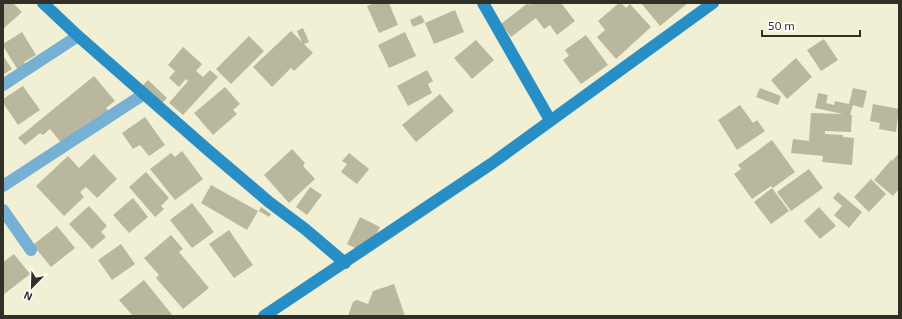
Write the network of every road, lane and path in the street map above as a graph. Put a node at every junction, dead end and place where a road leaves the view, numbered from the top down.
1 (43, 3) edge
2 (483, 3) edge
3 (713, 3) edge
4 (78, 36) junction
5 (3, 85) edge
6 (144, 94) junction
7 (550, 120) junction
8 (3, 186) edge
9 (3, 210) edge
10 (30, 250) dead end
11 (345, 262) junction
12 (264, 316) edge

1 - 4 main road
2 - 7 main road
3 - 7 main road
4 - 5 street
4 - 6 main road
6 - 8 street
6 - 11 main road
7 - 11 main road
9 - 10 street
11 - 12 main road

